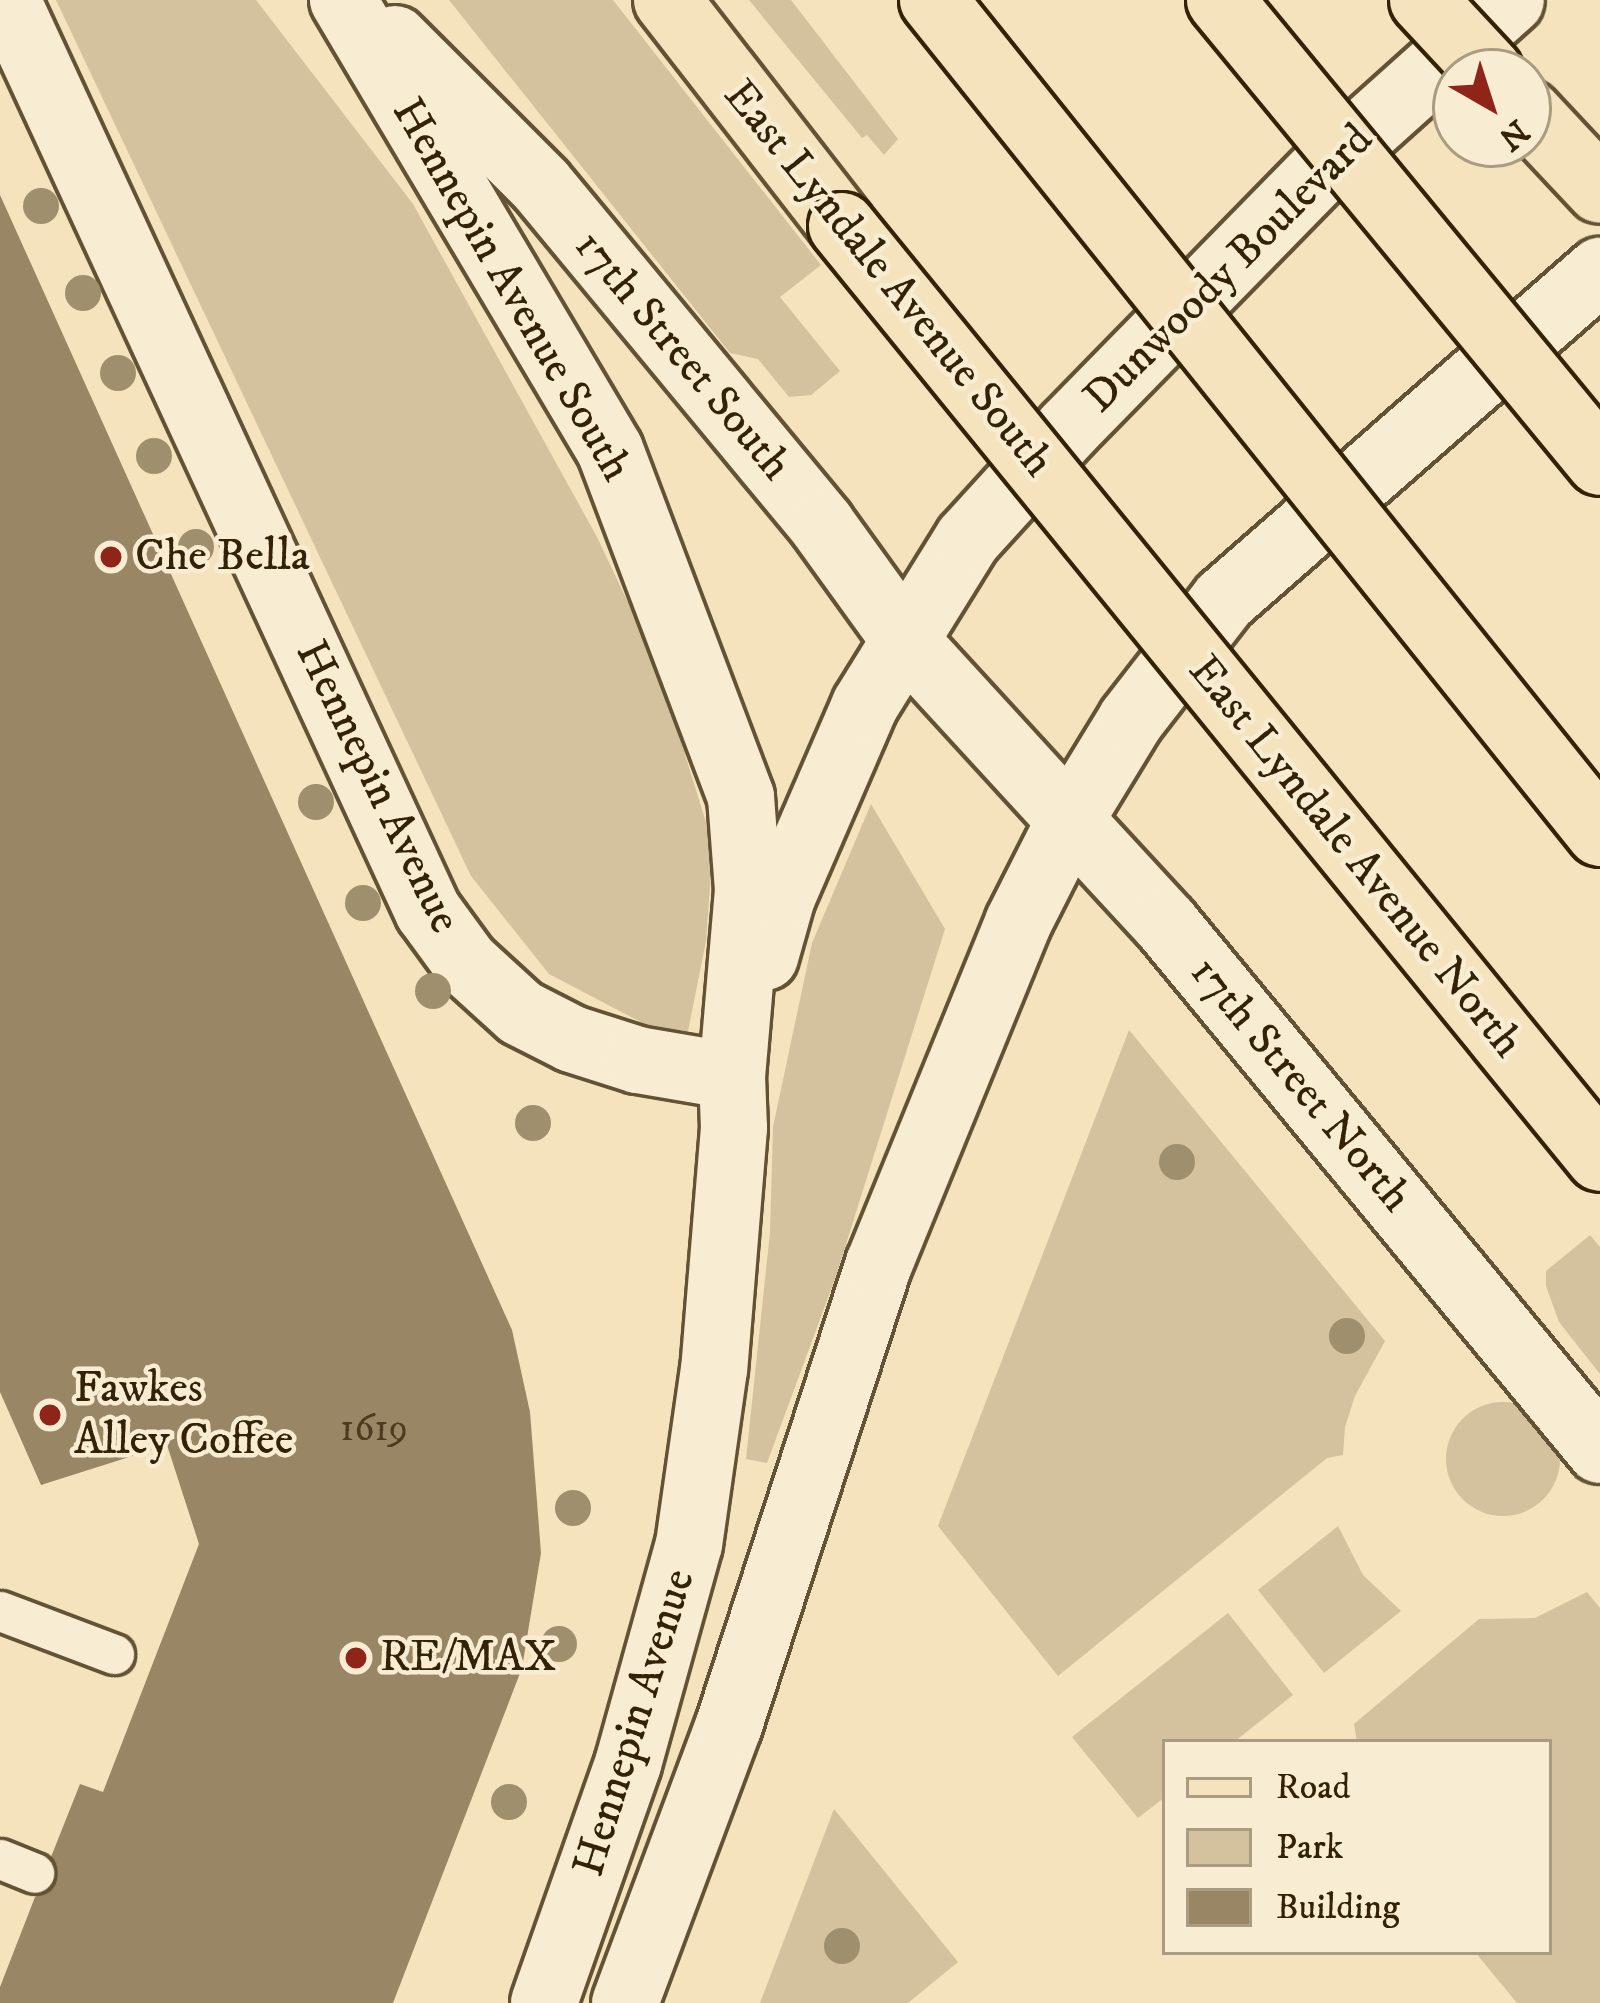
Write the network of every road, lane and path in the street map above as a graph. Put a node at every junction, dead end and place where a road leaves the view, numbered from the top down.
1 (7, 0) edge
2 (343, 0) edge
3 (356, 0) edge
4 (667, 0) edge
5 (933, 0) edge
6 (1220, 0) edge
7 (1423, 0) edge
8 (1511, 0) edge
9 (1468, 48) edge
10 (1552, 139) edge
11 (1600, 190) edge
12 (1600, 272) edge
13 (1600, 462) edge
14 (1111, 556) joint
15 (905, 640) junction
16 (988, 731) joint
17 (1070, 820) junction
18 (1600, 833) edge
19 (732, 1076) junction
20 (1600, 1158) edge
21 (1600, 1450) edge
22 (0, 1611) edge
23 (114, 1654) dead end
24 (544, 2003) edge
25 (625, 2003) edge

1 - 19 main road, Hennepin Avenue
2 - 19 main road, Hennepin Avenue South
3 - 15 main road, 17th Street South
4 - 14 main road, East Lyndale Avenue South, bridge
5 - 18 main road, bridge
6 - 13 main road, bridge
7 - 9 main road, bridge
8 - 15 main road, Dunwoody Boulevard
10 - 11 main road
12 - 17 main road
14 - 20 main road, East Lyndale Avenue North, bridge
15 - 16 main road, 17th Street South
15 - 19 main road, Dunwoody Boulevard
16 - 17 main road, 17th Street North
17 - 21 main road, 17th Street North
17 - 25 main road, Hennepin Avenue
19 - 24 main road, Hennepin Avenue
22 - 23 lane

